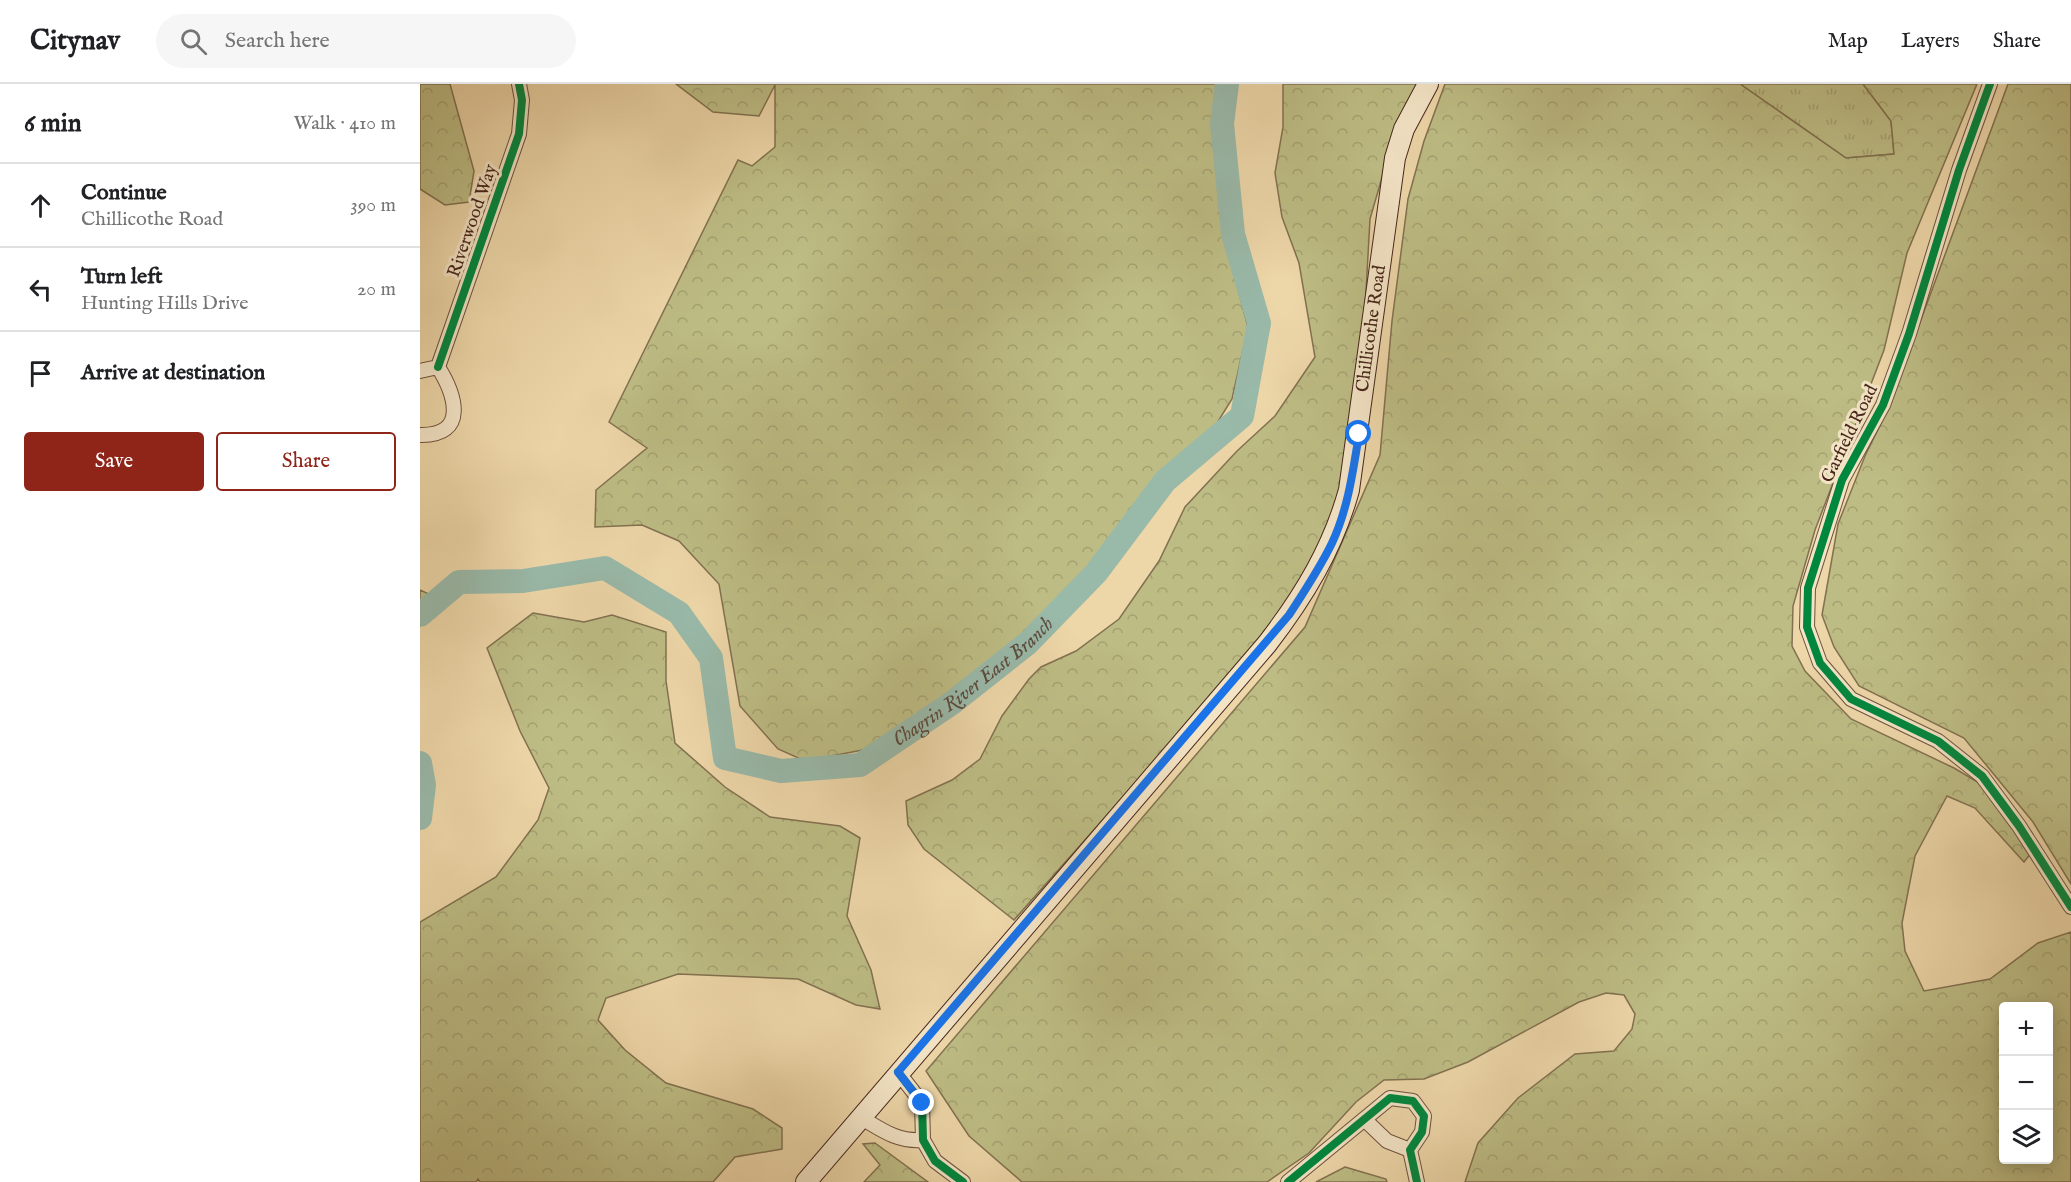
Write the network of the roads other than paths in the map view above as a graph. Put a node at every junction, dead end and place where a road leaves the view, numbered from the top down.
1 (519, 84) edge
2 (1428, 84) edge
3 (1990, 84) edge
4 (438, 367) junction
5 (420, 371) edge
6 (420, 435) edge
7 (2071, 907) edge
8 (898, 1072) junction
9 (860, 1116) junction
10 (1365, 1119) junction
11 (922, 1140) junction
12 (1410, 1150) junction
13 (806, 1182) edge
14 (963, 1182) edge
15 (1288, 1182) edge
16 (1417, 1182) edge

1 - 4 street, Riverwood Way
2 - 8 main road, Chillicothe Road
3 - 7 street, Garfield Road
4 - 5 street
4 - 6 street
8 - 9 main road, Chillicothe Road
8 - 11 street
9 - 11 street
9 - 13 main road, Chillicothe Road
10 - 12 street
10 - 12 street
10 - 15 street
11 - 14 street
12 - 16 street

